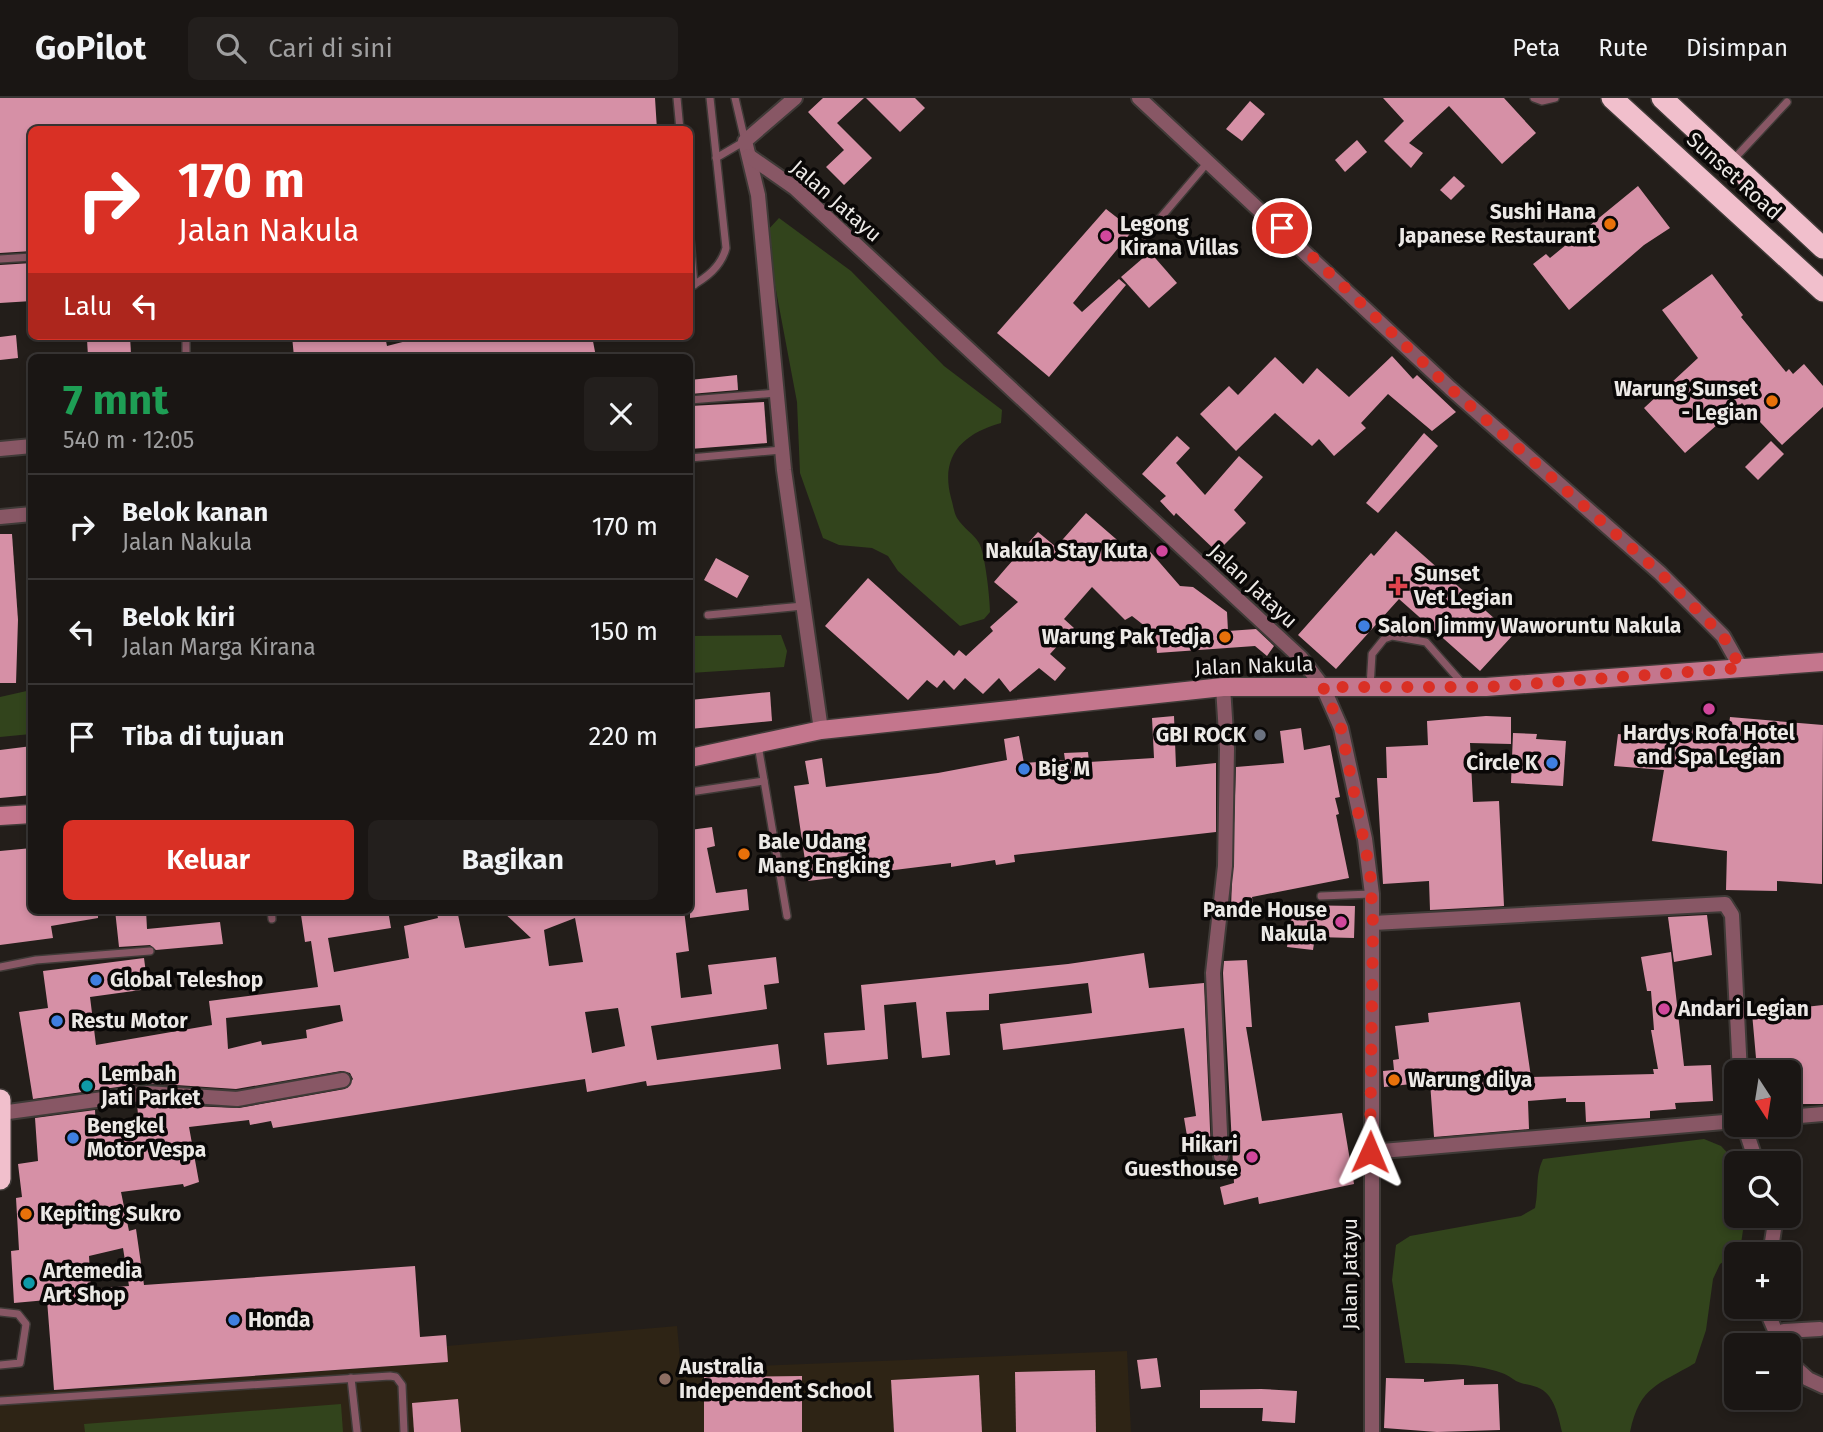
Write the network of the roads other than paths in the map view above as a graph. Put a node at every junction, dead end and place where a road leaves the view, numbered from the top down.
1 (677, 98) edge
2 (710, 98) edge
3 (735, 98) edge
4 (795, 98) edge
5 (1139, 98) edge
6 (1534, 98) edge
7 (1555, 98) edge
8 (1612, 98) edge
9 (1787, 102) dead end
10 (1673, 104) edge
11 (680, 126) edge
12 (747, 149) junction
13 (716, 158) junction
14 (1208, 162) junction
15 (1730, 163) junction
16 (1145, 236) dead end
17 (1823, 248) edge
18 (28, 257) edge
19 (0, 258) edge
20 (693, 285) edge
21 (1823, 292) edge
22 (776, 393) junction
23 (693, 400) edge
24 (28, 446) edge
25 (0, 449) edge
26 (782, 450) junction
27 (693, 458) edge
28 (28, 514) edge
29 (0, 517) edge
30 (803, 606) junction
31 (708, 615) dead end
32 (1823, 662) edge
33 (1741, 668) junction
34 (1223, 687) junction
35 (1323, 687) junction
36 (1466, 687) junction
37 (1370, 688) junction
38 (821, 730) junction
39 (758, 745) junction
40 (693, 757) edge
41 (764, 781) junction
42 (693, 792) edge
43 (28, 814) edge
44 (0, 816) edge
45 (1372, 894) junction
46 (1321, 896) dead end
47 (271, 914) edge
48 (787, 916) dead end
49 (272, 919) dead end
50 (1373, 923) junction
51 (150, 951) dead end
52 (0, 967) edge
53 (1739, 1060) edge
54 (343, 1080) dead end
55 (1, 1107) edge
56 (1823, 1114) edge
57 (1801, 1116) edge
58 (1724, 1122) edge
59 (1370, 1152) junction
60 (1222, 1156) dead end
61 (0, 1178) edge
62 (0, 1312) edge
63 (1820, 1329) dead end
64 (1783, 1333) edge
65 (0, 1365) edge
66 (1801, 1372) edge
67 (351, 1378) junction
68 (1823, 1386) edge
69 (0, 1401) edge
70 (357, 1432) edge
71 (404, 1432) edge
72 (1372, 1432) edge

1 - 11 lane
2 - 13 lane
3 - 12 lane
4 - 12 street
5 - 14 street
6 - 7 lane
8 - 21 highway, Sunset Road
9 - 15 lane
10 - 15 highway, Sunset Road
12 - 13 lane
12 - 22 street
12 - 35 street, Jalan Jatayu
13 - 20 lane
14 - 16 lane
14 - 33 street
15 - 17 highway, Sunset Road
18 - 19 lane
22 - 23 lane
22 - 26 street
24 - 25 street
26 - 27 lane
26 - 30 street
28 - 29 street
30 - 31 lane
30 - 38 street
32 - 33 main road, Jalan Nakula
33 - 36 main road, Jalan Nakula
34 - 35 main road, Jalan Nakula
34 - 38 main road, Jalan Nakula
34 - 60 street
35 - 37 main road, Jalan Nakula
35 - 45 street, Jalan Jatayu
36 - 37 main road, Jalan Nakula
36 - 37 lane
38 - 39 main road, Jalan Nakula
39 - 40 main road, Jalan Nakula
39 - 41 lane
41 - 42 lane
41 - 48 lane
43 - 44 main road
45 - 46 lane
45 - 50 street, Jalan Jatayu
47 - 49 lane
50 - 53 street
50 - 59 street, Jalan Jatayu
51 - 52 lane
54 - 55 street
55 - 61 highway
56 - 57 street
58 - 59 street
59 - 72 street, Jalan Jatayu
62 - 65 lane
63 - 64 street
66 - 68 street
67 - 69 lane
67 - 70 lane
67 - 71 lane

